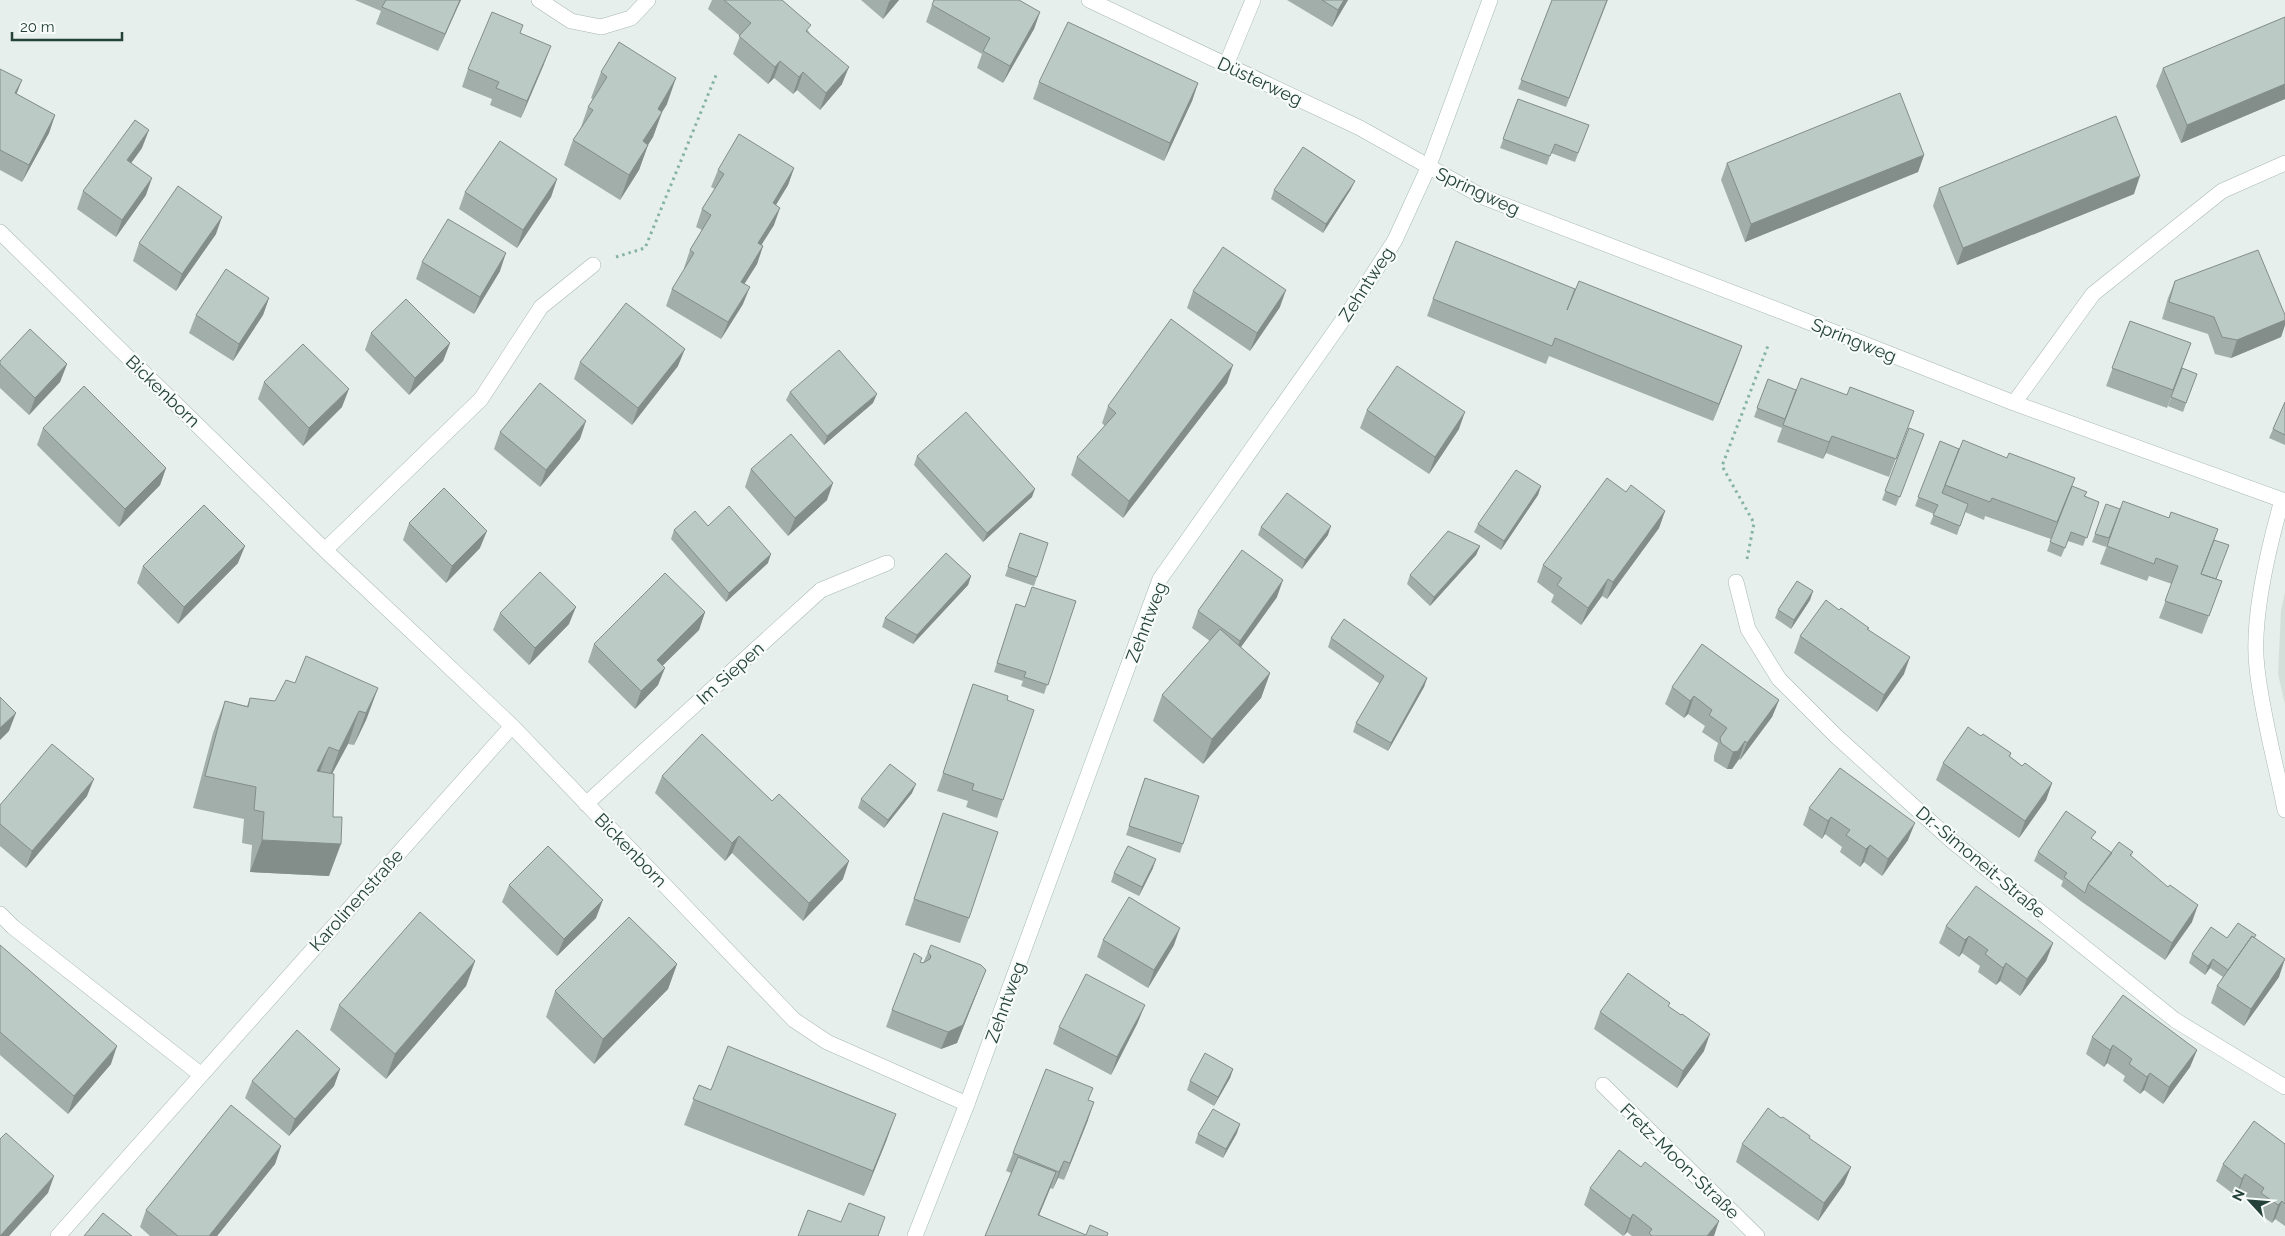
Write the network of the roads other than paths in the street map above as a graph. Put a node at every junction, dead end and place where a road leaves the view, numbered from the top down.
1 (539, 0) edge
2 (648, 0) edge
3 (1089, 0) edge
4 (1253, 0) edge
5 (1490, 0) edge
6 (1226, 66) junction
7 (2285, 163) edge
8 (1428, 168) junction
9 (0, 232) edge
10 (593, 265) road end
11 (2014, 403) junction
12 (2284, 500) edge
13 (325, 550) junction
14 (887, 563) dead end
15 (1736, 582) road end
16 (512, 726) junction
17 (586, 804) junction
18 (2285, 810) edge
19 (0, 914) edge
20 (200, 1074) junction
21 (1604, 1086) dead end
22 (2285, 1087) edge
23 (967, 1104) junction
24 (58, 1236) edge
25 (915, 1236) edge
26 (1757, 1236) edge

1 - 2 street
3 - 6 street, Düsterweg
4 - 6 street
5 - 8 street, Zehntweg
6 - 8 street, Düsterweg
7 - 11 street
8 - 11 street, Springweg
8 - 23 street, Zehntweg
9 - 13 street, Bickenborn
10 - 13 street
11 - 12 street, Springweg
12 - 18 street
13 - 16 street, Bickenborn
14 - 17 street, Im Siepen
15 - 22 street, Dr.-Simoneit-Straße
16 - 17 street, Bickenborn
16 - 20 street, Karolinenstraße
17 - 23 street, Bickenborn
19 - 20 street
20 - 24 street, Karolinenstraße
21 - 26 street, Fretz-Moon-Straße
23 - 25 street, Zehntweg

